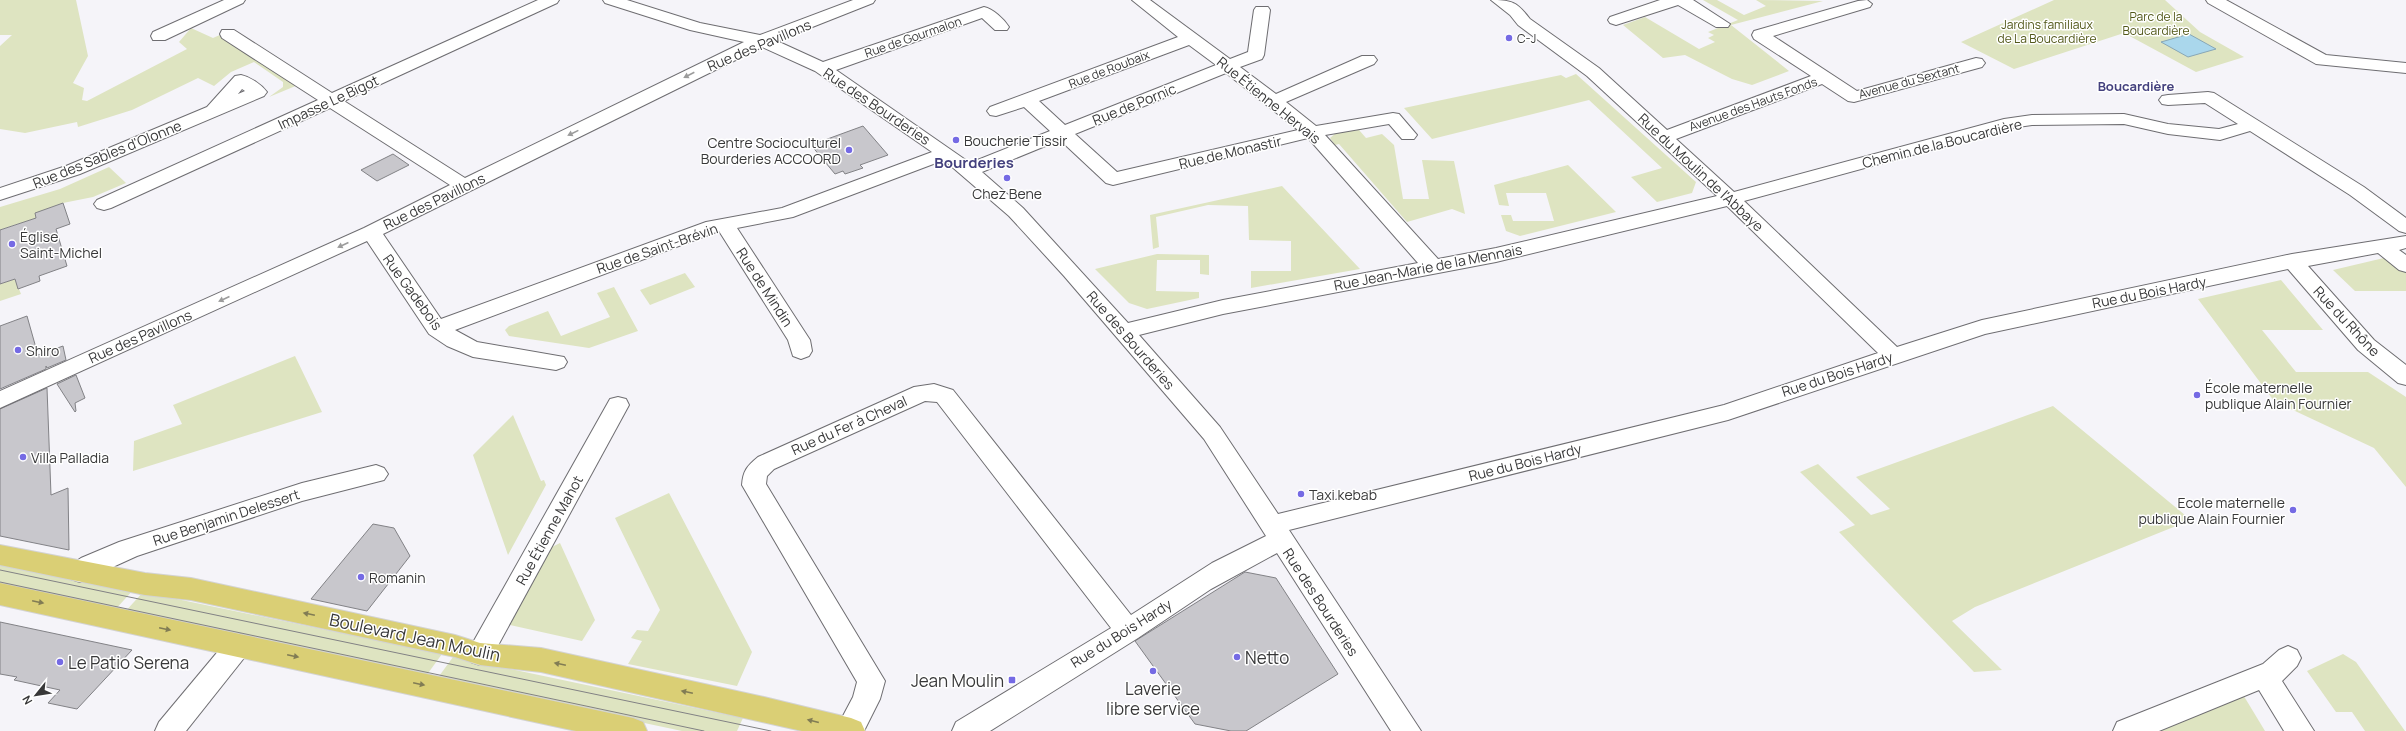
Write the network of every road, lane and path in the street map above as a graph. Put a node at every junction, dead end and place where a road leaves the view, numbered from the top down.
1 (237, 0) edge
2 (551, 0) edge
3 (610, 0) edge
4 (868, 0) edge
5 (1140, 0) edge
6 (1499, 0) edge
7 (1676, 0) edge
8 (1681, 0) edge
9 (2214, 0) edge
10 (1864, 4) dead end
11 (1262, 10) dead end
12 (1616, 20) dead end
13 (1722, 24) dead end
14 (1001, 27) dead end
15 (228, 34) dead end
16 (159, 36) dead end
17 (1191, 38) junction
18 (762, 41) junction
19 (1368, 60) dead end
20 (1976, 63) dead end
21 (1228, 67) junction
22 (821, 68) junction
23 (2406, 68) edge
24 (1825, 77) junction
25 (1027, 100) junction
26 (1274, 100) junction
27 (2168, 100) dead end
28 (331, 101) junction
29 (213, 111) dead end
30 (996, 111) dead end
31 (2252, 125) junction
32 (1312, 132) junction
33 (1062, 133) junction
34 (1408, 135) dead end
35 (1664, 137) junction
36 (946, 153) junction
37 (970, 170) junction
38 (464, 186) junction
39 (0, 194) edge
40 (1730, 198) junction
41 (104, 204) dead end
42 (725, 225) junction
43 (2406, 227) edge
44 (371, 232) junction
45 (2406, 242) edge
46 (2382, 246) junction
47 (2292, 262) junction
48 (2406, 265) edge
49 (1434, 268) junction
50 (437, 329) junction
51 (1125, 331) junction
52 (801, 351) dead end
53 (1894, 356) junction
54 (556, 362) dead end
55 (2406, 377) edge
56 (0, 400) edge
57 (618, 405) dead end
58 (376, 474) dead end
59 (1276, 534) junction
60 (0, 555) edge
61 (80, 572) junction
62 (0, 594) edge
63 (1128, 630) junction
64 (239, 645) junction
65 (480, 654) junction
66 (2288, 658) dead end
67 (2272, 689) dead end
68 (169, 731) edge
69 (633, 731) edge
70 (850, 731) edge
71 (966, 731) edge
72 (1408, 731) edge
73 (2128, 731) edge
74 (2300, 731) edge

1 - 16 street
2 - 28 street, Impasse Le Bigot
3 - 18 street, Rue des Bourderies
4 - 18 street, Rue des Pavillons
5 - 17 street, Rue Étienne Hervais
6 - 35 street, Rue du Moulin de l'Abbaye
7 - 12 street
8 - 13 street
9 - 23 street
10 - 24 street, Avenue des Hauts Fonds
11 - 21 street, Rue de Pornic
14 - 22 street, Rue de Gourmalon
15 - 28 street
17 - 21 street, Rue Étienne Hervais
17 - 25 street, Rue de Roubaix
18 - 22 street, Rue des Bourderies
18 -> 38 street, Rue des Pavillons
19 - 26 street
20 - 24 street, Avenue du Sextant
21 - 26 street, Rue Étienne Hervais
21 - 33 street, Rue de Pornic
22 - 36 street, Rue des Bourderies
24 - 35 street, Avenue des Hauts Fonds
25 - 30 street, Rue de Roubaix
25 - 33 street
26 - 32 street, Rue Étienne Hervais
27 - 31 street
28 - 38 street
28 - 41 street, Impasse Le Bigot
29 - 39 street, Rue des Sables d'Olonne
31 - 40 street, Chemin de la Boucardière
31 - 43 street
32 - 33 street, Rue de Monastir
32 - 34 street, Rue de Monastir
32 - 49 street, Rue Étienne Hervais
33 - 37 street, Rue de Pornic
35 - 40 street, Rue du Moulin de l'Abbaye
36 - 37 street, Rue des Bourderies
36 - 42 street, Rue de Saint-Brévin
37 - 51 street, Rue des Bourderies
38 - 44 street, Rue des Pavillons
40 - 49 street, Rue Jean-Marie de la Mennais
40 - 53 street, Rue du Moulin de l'Abbaye
42 - 50 street, Rue de Saint-Brévin
42 - 52 street, Rue de Mindin
44 - 50 street, Rue Gadebois
44 -> 56 street, Rue des Pavillons
45 - 46 street, Rue du Bois Hardy
46 - 47 street, Rue du Bois Hardy
46 - 48 street
47 - 53 street, Rue du Bois Hardy
47 - 55 street, Rue du Rhône
49 - 51 street, Rue Jean-Marie de la Mennais
50 - 54 street, Rue Gadebois
51 - 59 street, Rue des Bourderies
53 - 59 street, Rue du Bois Hardy
57 - 65 street, Rue Étienne Mahot
58 - 61 street, Rue Benjamin Delessert
59 - 63 street, Rue du Bois Hardy
59 - 72 street, Rue des Bourderies
60 - 61 main road, Boulevard Jean Moulin
65 -> 61 main road, Boulevard Jean Moulin
62 -> 64 main road
63 - 70 street, Rue du Fer à Cheval
63 - 71 street, Rue du Bois Hardy
64 - 68 street
64 -> 69 main road
70 -> 65 main road, Boulevard Jean Moulin
66 - 73 street
67 - 74 street

